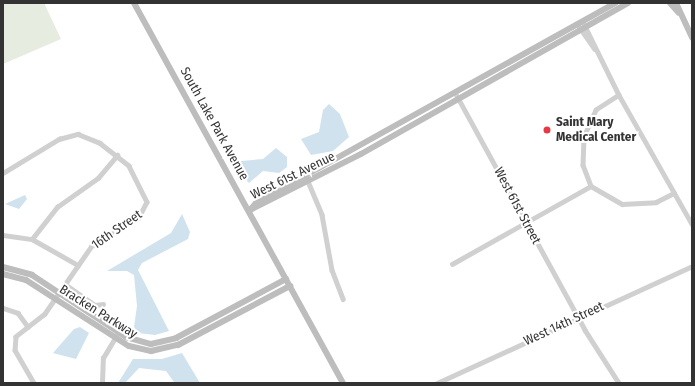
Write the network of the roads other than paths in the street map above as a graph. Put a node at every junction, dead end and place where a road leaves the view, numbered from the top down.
1 (134, 3) edge
2 (615, 3) edge
3 (628, 3) edge
4 (670, 3) edge
5 (676, 3) edge
6 (679, 14) junction
7 (581, 23) junction
8 (584, 30) junction
9 (692, 37) edge
10 (456, 94) junction
11 (619, 95) junction
12 (460, 100) junction
13 (117, 155) junction
14 (3, 172) edge
15 (305, 176) junction
16 (308, 182) junction
17 (591, 186) junction
18 (674, 193) junction
19 (250, 210) junction
20 (525, 223) junction
21 (692, 224) edge
22 (3, 235) edge
23 (32, 239) junction
24 (452, 264) dead end
25 (78, 265) junction
26 (692, 266) edge
27 (3, 267) edge
28 (3, 274) edge
29 (286, 279) junction
30 (65, 284) junction
31 (290, 286) junction
32 (59, 292) junction
33 (55, 299) junction
34 (343, 299) dead end
35 (103, 304) dead end
36 (3, 308) edge
37 (230, 309) junction
38 (233, 316) junction
39 (578, 317) junction
40 (28, 326) junction
41 (119, 332) junction
42 (115, 339) junction
43 (34, 383) edge
44 (102, 383) edge
45 (343, 383) edge
46 (437, 383) edge
47 (619, 383) edge

1 - 19 main road, South Lake Park Avenue
2 - 7 main road, West 61st Avenue
3 - 8 main road, West 61st Avenue
4 - 6 main road
5 - 6 main road
6 - 9 main road
7 - 8 street
7 - 10 main road, West 61st Avenue
8 - 11 street
8 - 12 main road, West 61st Avenue
10 - 12 street, West 61st Street
10 - 15 main road, West 61st Avenue
11 - 17 street
11 - 18 street
12 - 16 main road, West 61st Avenue
12 - 20 street, West 61st Street
13 - 14 street
13 - 23 street
13 - 25 street, 16th Street
15 - 16 street
15 - 19 main road, West 61st Avenue
16 - 19 main road, West 61st Avenue
16 - 34 street
17 - 18 street
17 - 20 street
18 - 21 street
19 - 29 main road, South Lake Park Avenue
20 - 24 street
20 - 39 street, West 61st Street
22 - 23 street
23 - 25 street
25 - 30 street, 16th Street
26 - 39 street, West 14th Street
27 - 32 main road, Bracken Parkway
28 - 33 main road, Bracken Parkway
29 - 31 main road, South Lake Park Avenue
29 - 37 main road, Bracken Parkway
30 - 32 street, 16th Street
30 - 35 street
31 - 38 main road, Bracken Parkway
31 - 45 main road, South Lake Park Avenue
32 - 33 street, 16th Street
32 - 41 main road, Bracken Parkway
33 - 40 street, 16th Street
33 - 42 main road, Bracken Parkway
36 - 40 street
37 - 38 street
37 - 41 main road, Bracken Parkway
38 - 42 main road, Bracken Parkway
39 - 46 street, West 14th Street
39 - 47 street, West 61st Street
40 - 43 street, 16th Street
41 - 42 street
42 - 44 street

